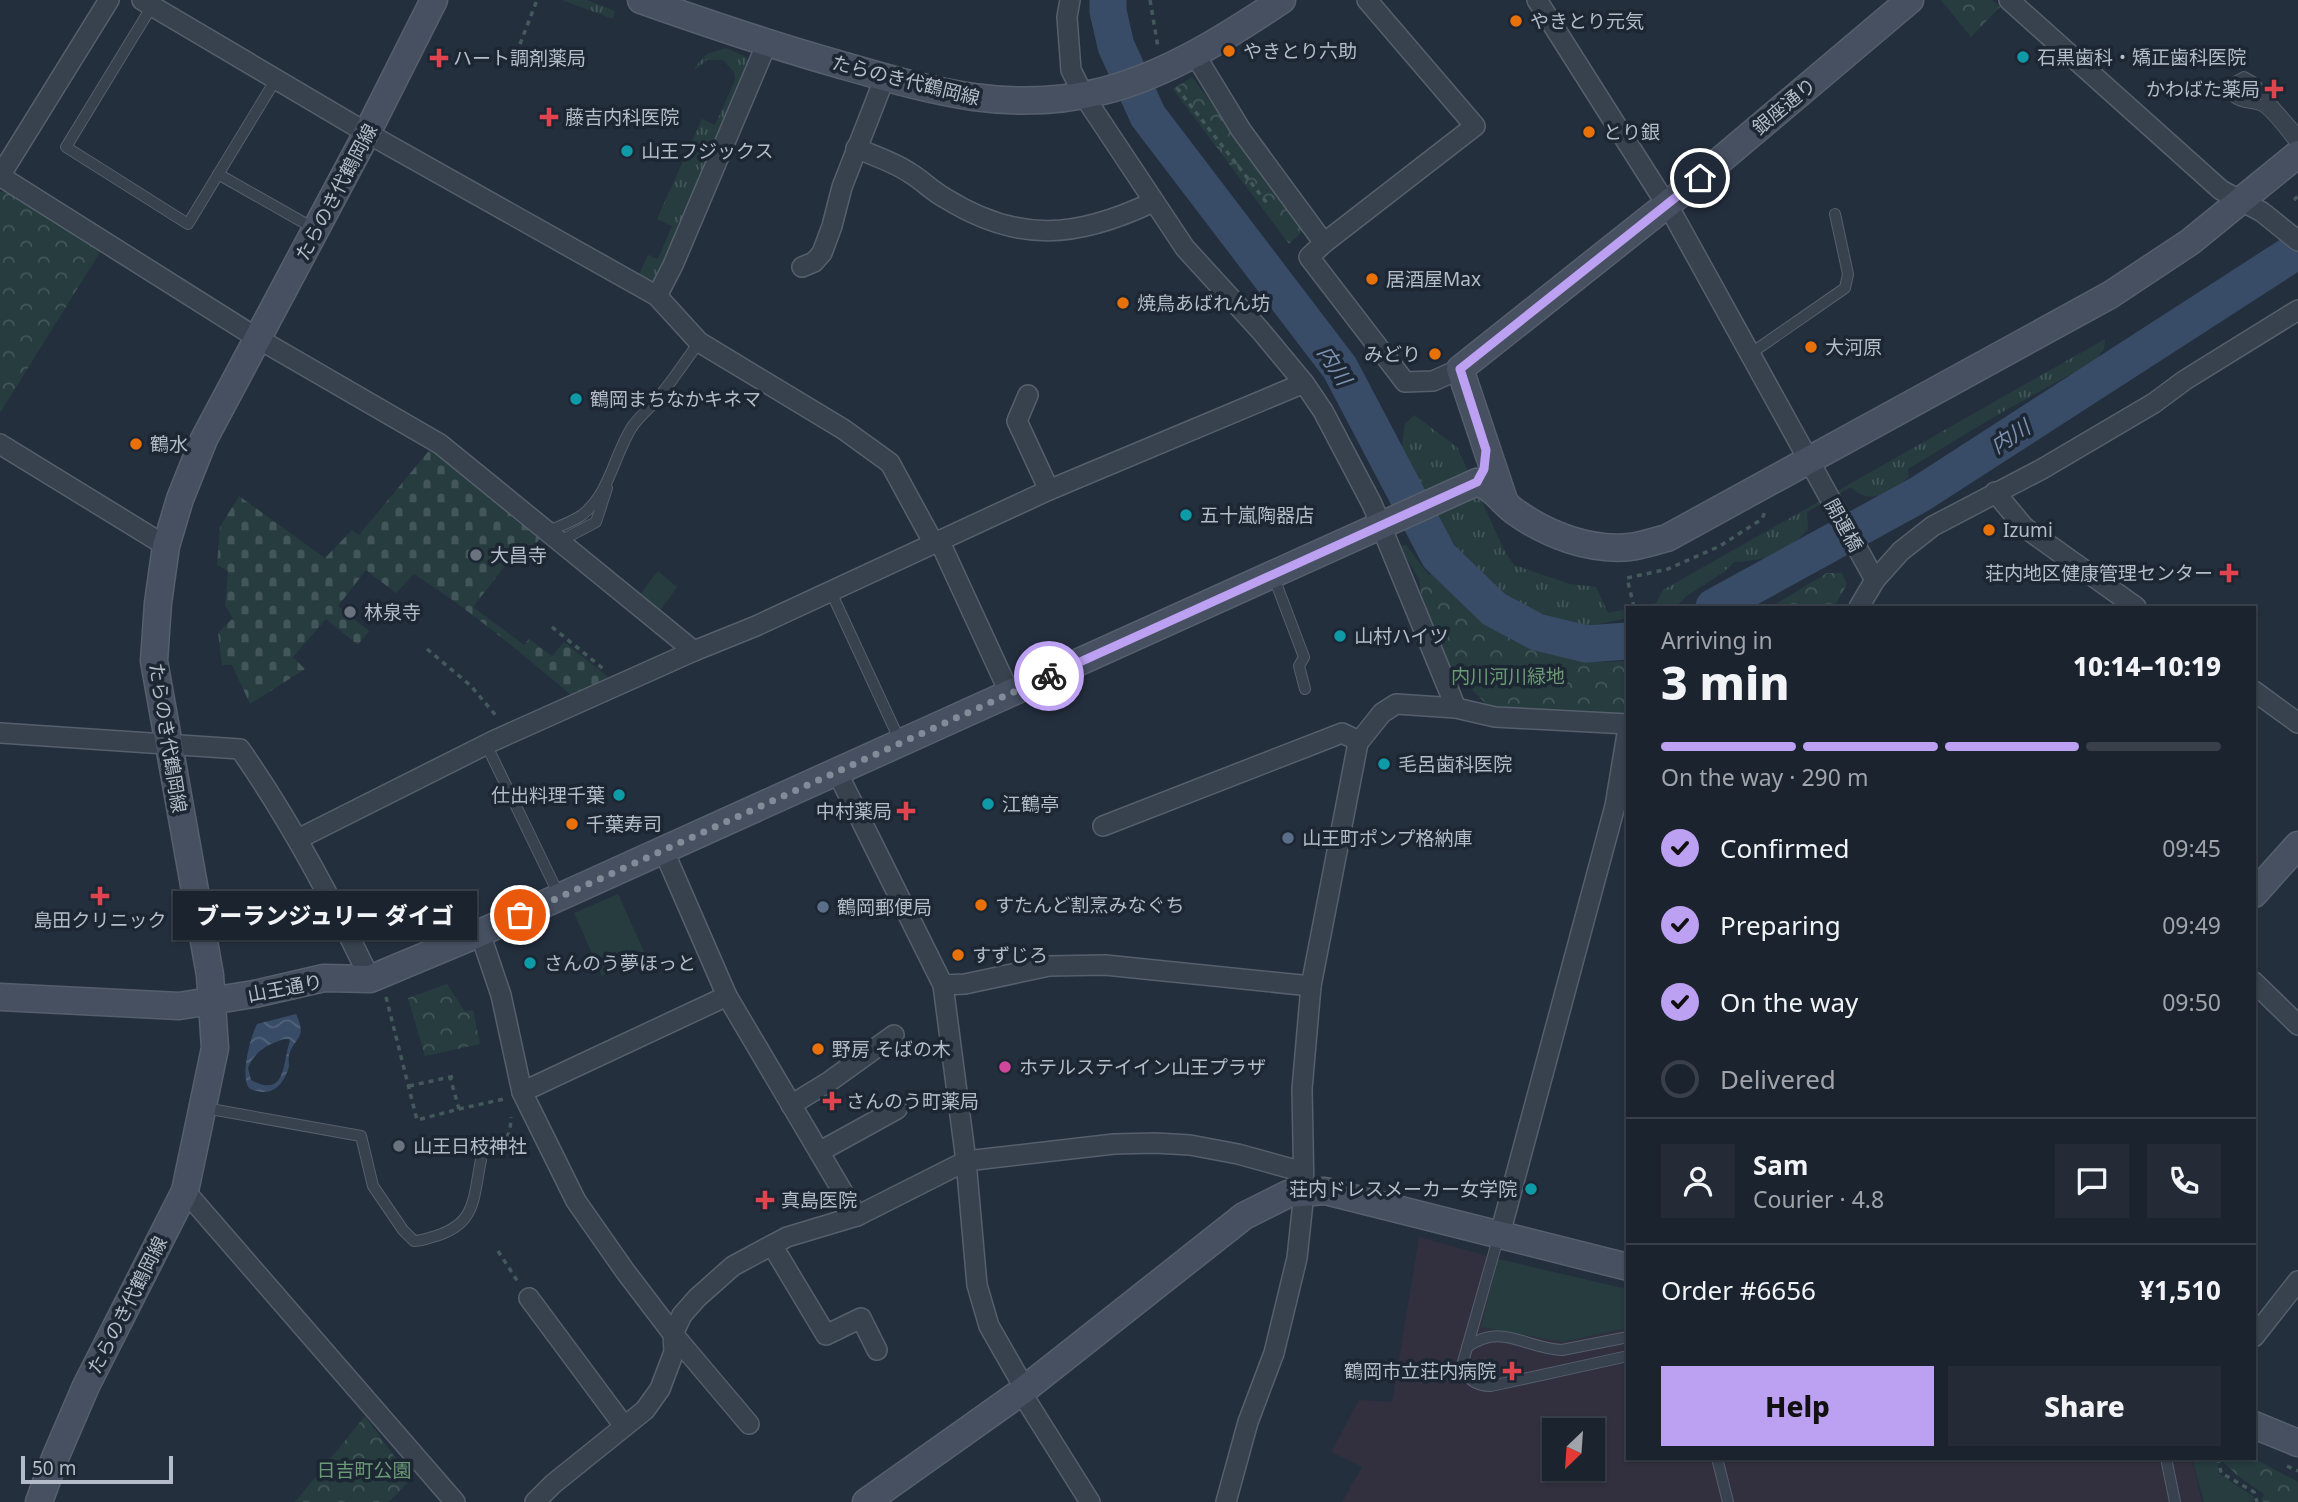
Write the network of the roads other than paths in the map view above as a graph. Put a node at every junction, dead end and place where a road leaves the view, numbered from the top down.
1 (108, 0) edge
2 (434, 0) edge
3 (1070, 0) edge
4 (1282, 0) edge
5 (1367, 0) edge
6 (1537, 0) edge
7 (1910, 0) edge
8 (2009, 0) edge
9 (652, 2) edge
10 (147, 3) edge
11 (767, 43) junction
12 (1177, 62) junction
13 (885, 77) junction
14 (276, 79) junction
15 (1093, 94) junction
16 (367, 133) junction
17 (2298, 134) edge
18 (2298, 146) edge
19 (856, 148) junction
20 (2298, 154) edge
21 (218, 174) junction
22 (0, 176) edge
23 (1153, 202) junction
24 (1667, 205) junction
25 (2252, 206) junction
26 (1835, 214) dead end
27 (316, 229) junction
28 (2298, 241) edge
29 (1324, 243) junction
30 (803, 267) dead end
31 (657, 296) junction
32 (2298, 310) edge
33 (257, 338) junction
34 (699, 342) junction
35 (1749, 354) junction
36 (1460, 369) junction
37 (1304, 383) junction
38 (1028, 395) dead end
39 (0, 444) edge
40 (1486, 450) junction
41 (1807, 460) junction
42 (1477, 482) junction
43 (607, 484) junction
44 (1049, 490) junction
45 (1995, 492) junction
46 (1505, 502) junction
47 (1387, 522) junction
48 (554, 536) junction
49 (936, 541) junction
50 (166, 545) junction
51 (1273, 574) junction
52 (1875, 580) junction
53 (831, 592) junction
54 (1859, 606) edge
55 (2135, 606) edge
56 (694, 651) junction
57 (1305, 689) dead end
58 (2256, 692) edge
59 (1010, 694) junction
60 (1455, 708) junction
61 (2298, 723) edge
62 (1626, 726) edge
63 (0, 733) edge
64 (1626, 738) edge
65 (1359, 741) junction
66 (167, 743) junction
67 (901, 743) junction
68 (486, 744) junction
69 (837, 772) junction
70 (1103, 826) dead end
71 (298, 839) junction
72 (2298, 845) edge
73 (663, 849) junction
74 (2256, 892) edge
75 (559, 896) junction
76 (480, 933) junction
77 (2256, 984) edge
78 (943, 985) junction
79 (1311, 986) junction
80 (378, 989) junction
81 (727, 996) junction
82 (0, 997) edge
83 (213, 1001) junction
84 (2298, 1024) edge
85 (894, 1035) dead end
86 (515, 1098) junction
87 (790, 1105) junction
88 (202, 1107) junction
89 (897, 1109) dead end
90 (819, 1152) junction
91 (481, 1160) road end
92 (966, 1161) junction
93 (1303, 1182) junction
94 (185, 1191) junction
95 (857, 1216) junction
96 (1500, 1234) junction
97 (772, 1245) junction
98 (1626, 1266) edge
99 (2298, 1281) edge
100 (529, 1298) road end
101 (673, 1334) junction
102 (2256, 1334) edge
103 (1626, 1337) edge
104 (1466, 1347) junction
105 (877, 1350) dead end
106 (1626, 1356) edge
107 (1023, 1390) junction
108 (749, 1424) dead end
109 (624, 1426) junction
110 (2256, 1426) edge
111 (2298, 1443) edge
112 (1718, 1460) edge
113 (2166, 1460) edge
114 (1223, 1499) edge
115 (39, 1502) edge
116 (455, 1502) edge
117 (535, 1502) edge
118 (866, 1502) edge
119 (1090, 1502) edge
120 (1728, 1502) edge
121 (2175, 1502) edge

1 - 22 street
2 - 16 street, たらのき代鶴岡線
3 - 15 street
4 - 12 street, たらのき代鶴岡線
5 - 29 street
6 - 24 street, 開運橋
7 - 24 street, 銀座通り
8 - 25 street
9 - 11 street, たらのき代鶴岡線
10 - 14 street
10 - 21 lane
11 - 13 street, たらのき代鶴岡線
11 - 31 street
12 - 15 street, たらのき代鶴岡線
12 - 29 street
13 - 15 street, たらのき代鶴岡線
13 - 19 street
14 - 16 street
14 - 21 lane
15 - 23 street
16 - 27 street, たらのき代鶴岡線
16 - 31 street
17 - 18 lane
19 - 23 street
19 - 30 street
20 - 25 street
21 - 27 lane
22 - 33 street
23 - 37 street
24 - 35 street, 開運橋
24 - 36 street, 銀座通り
25 - 28 street
25 - 41 street
26 - 35 lane
27 - 33 street, たらのき代鶴岡線
29 - 36 street
31 - 34 street
32 - 45 street
33 - 48 street
33 - 50 street, たらのき代鶴岡線
34 - 43 lane
34 - 49 street
35 - 41 street, 開運橋
36 - 40 street
37 - 44 street
37 - 47 street
38 - 44 street
39 - 50 street
40 - 42 street
40 - 46 street
41 - 46 street
41 - 52 street, 開運橋
42 - 46 street
42 - 47 street, 山王通り
43 - 48 lane
43 - 48 lane
44 - 49 street
45 - 52 street
45 - 55 street
47 - 51 street, 山王通り
47 - 60 street
48 - 56 street
49 - 53 street
49 - 59 street
50 - 66 street, たらのき代鶴岡線
51 - 57 lane
51 - 59 street, 山王通り
52 - 54 street
53 - 56 street
53 - 67 lane
56 - 68 street
58 - 61 street
59 - 67 street, 山王通り
60 - 62 street
60 - 65 street
63 - 66 street
64 - 96 street
65 - 70 street
65 - 79 street
66 - 71 street
66 - 83 street, たらのき代鶴岡線
67 - 69 street, 山王通り
68 - 71 street
68 - 75 lane
69 - 73 street, 山王通り
69 - 78 street
71 - 80 street
72 - 74 street
73 - 75 street, 山王通り
73 - 81 street
75 - 76 street, 山王通り
76 - 80 street, 山王通り
76 - 86 street
77 - 84 street
78 - 79 street
78 - 92 street
79 - 93 street
80 - 83 street, 山王通り
81 - 86 street
81 - 87 street
82 - 83 street, 山王通り
83 - 88 street, たらのき代鶴岡線
85 - 87 street
86 - 101 street
87 - 90 street
88 - 91 lane
88 - 94 street, たらのき代鶴岡線
89 - 90 street
90 - 95 street
92 - 93 street
92 - 95 street
92 - 107 street
93 - 96 street
93 - 107 street
93 - 114 street
94 - 115 street, たらのき代鶴岡線
94 - 116 street
95 - 97 street
96 - 98 street
96 - 104 lane
97 - 101 street
97 - 105 street
99 - 102 street
100 - 109 street
101 - 108 street
101 - 109 street
103 - 104 lane
104 - 106 lane
107 - 118 street
107 - 119 street
109 - 117 street
110 - 111 street
112 - 120 lane
113 - 121 lane

